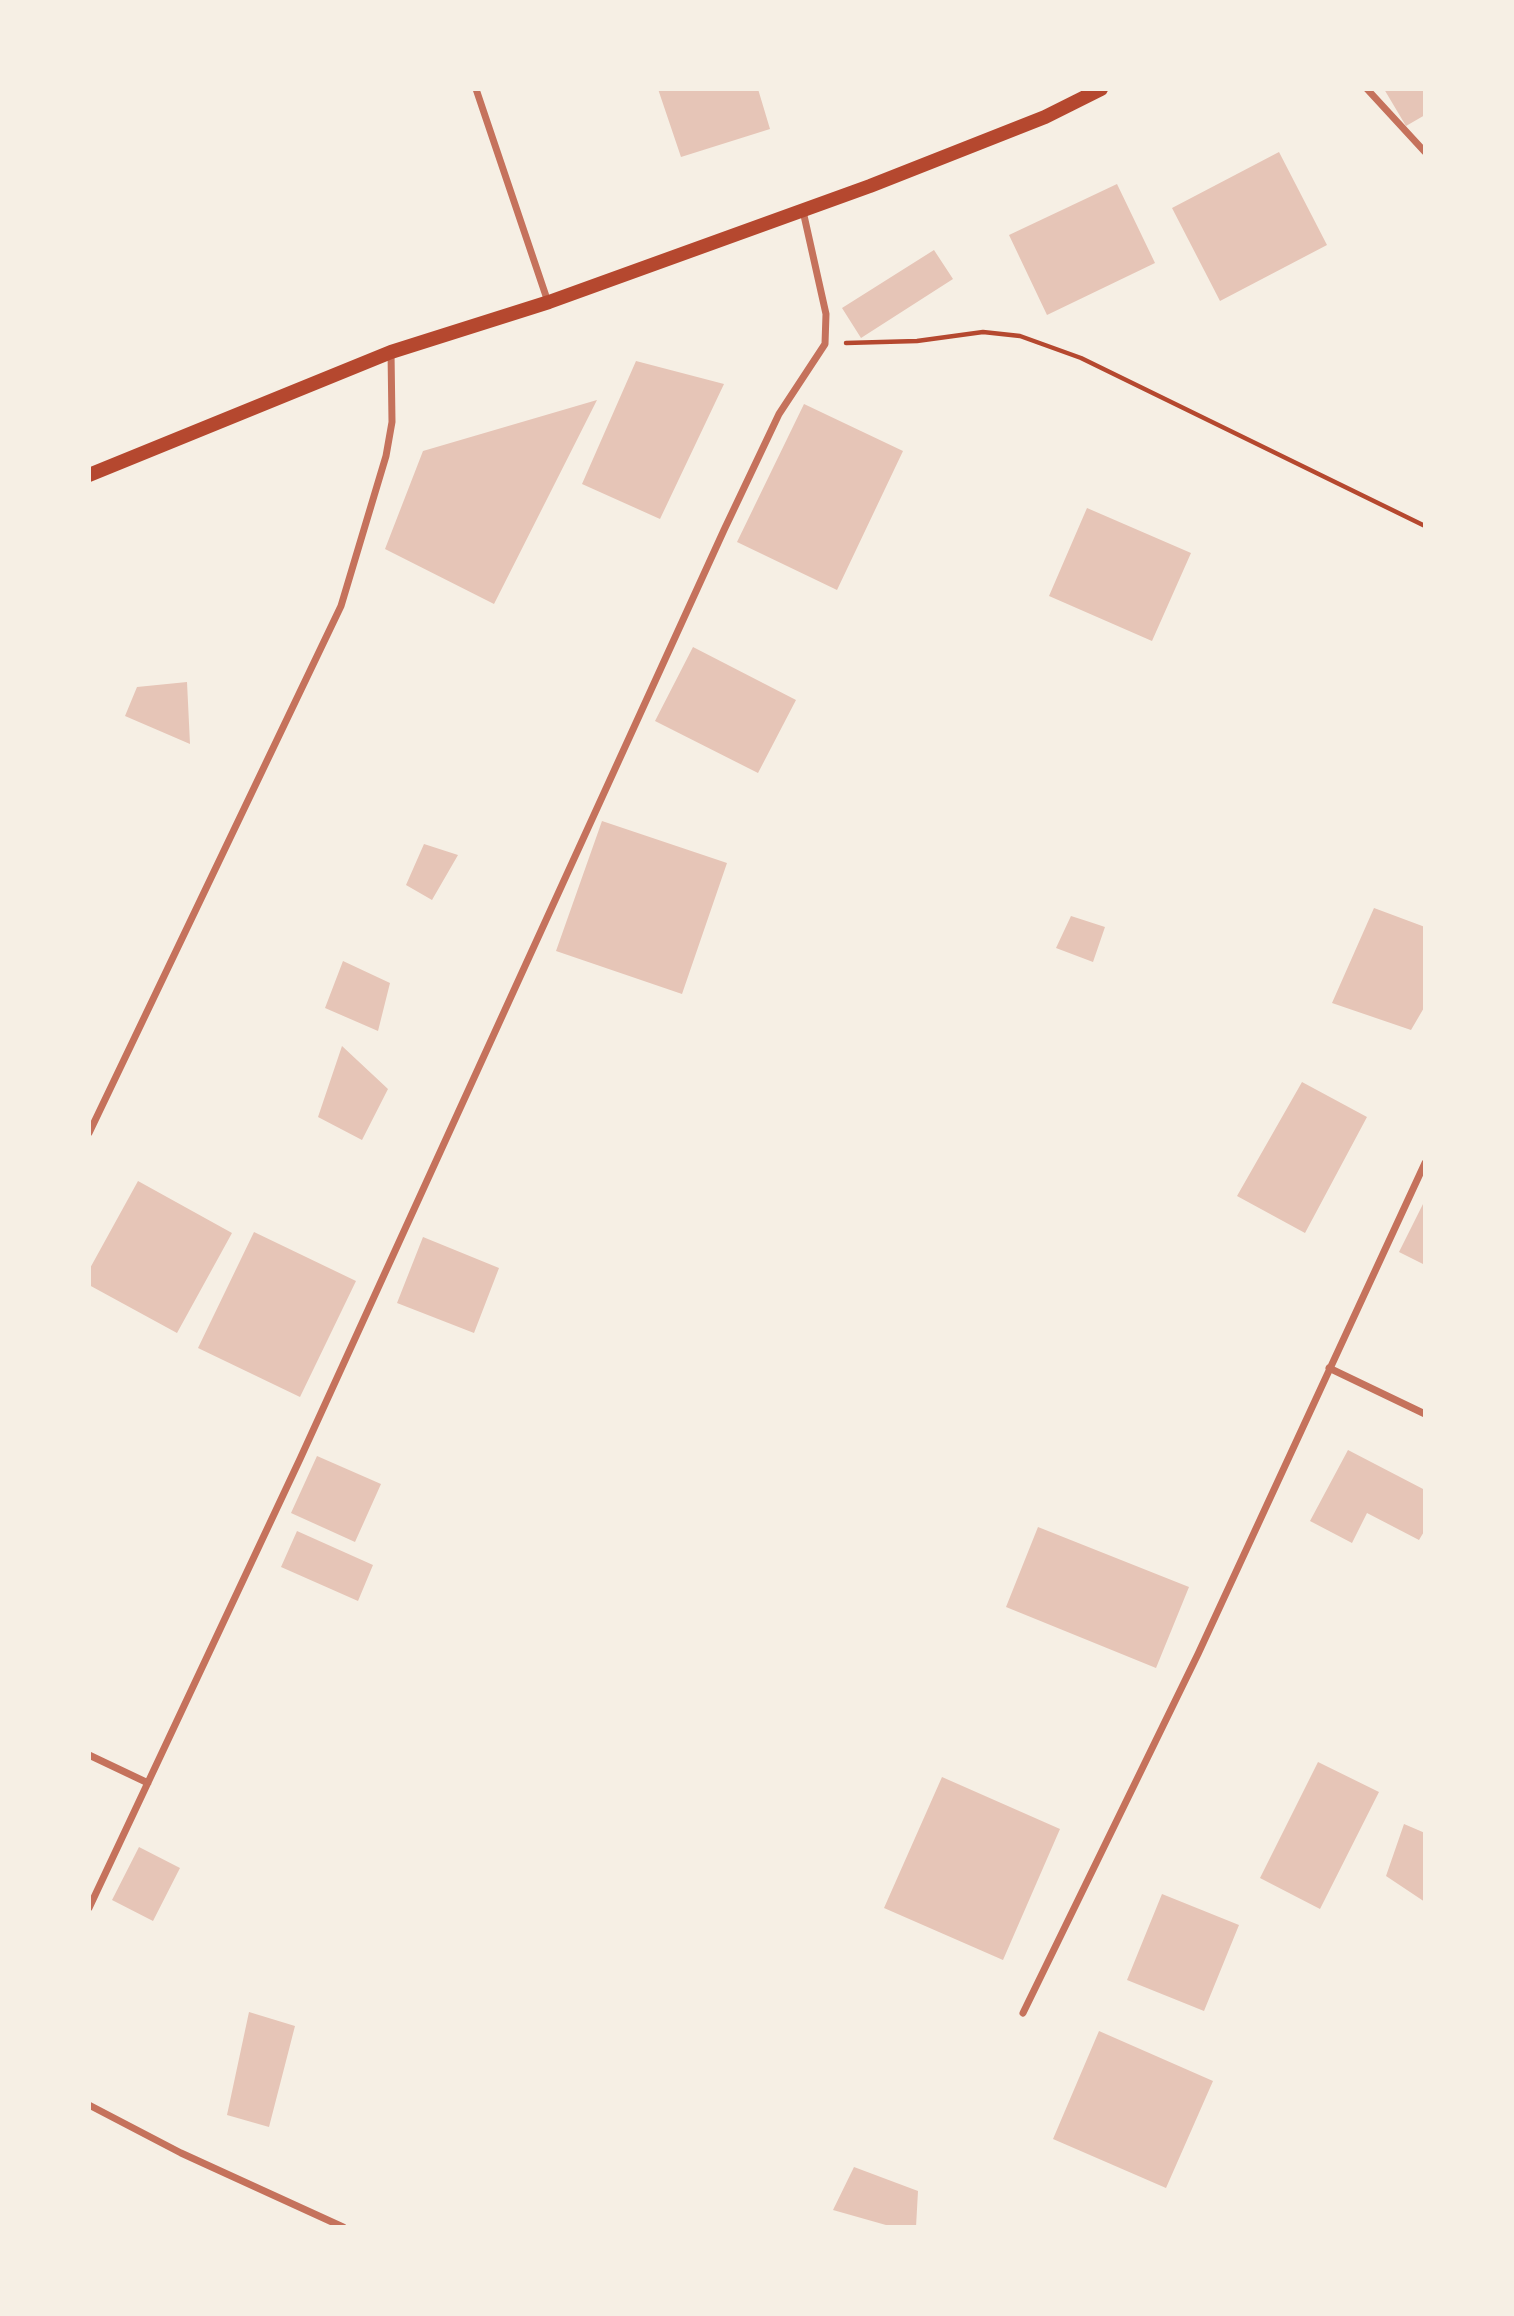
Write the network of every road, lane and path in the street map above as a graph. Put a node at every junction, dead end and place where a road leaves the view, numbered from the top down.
1 (476, 89) edge
2 (1101, 89) edge
3 (1367, 89) edge
4 (1425, 152) edge
5 (802, 209) junction
6 (549, 303) junction
7 (825, 344) junction
8 (391, 352) junction
9 (89, 475) edge
10 (1425, 526) edge
11 (89, 1133) edge
12 (1425, 1163) edge
13 (1329, 1368) junction
14 (1425, 1414) edge
15 (89, 1755) edge
16 (148, 1783) junction
17 (89, 1908) edge
18 (1023, 2014) dead end
19 (89, 2105) edge
20 (343, 2227) edge

1 - 6 street
2 - 5 main road
3 - 4 street
5 - 6 main road
5 - 7 street
6 - 8 main road
7 - 10 path
7 - 16 street
8 - 9 main road
8 - 11 street
12 - 13 street
13 - 14 street
13 - 18 street
15 - 16 street
16 - 17 street
19 - 20 street

